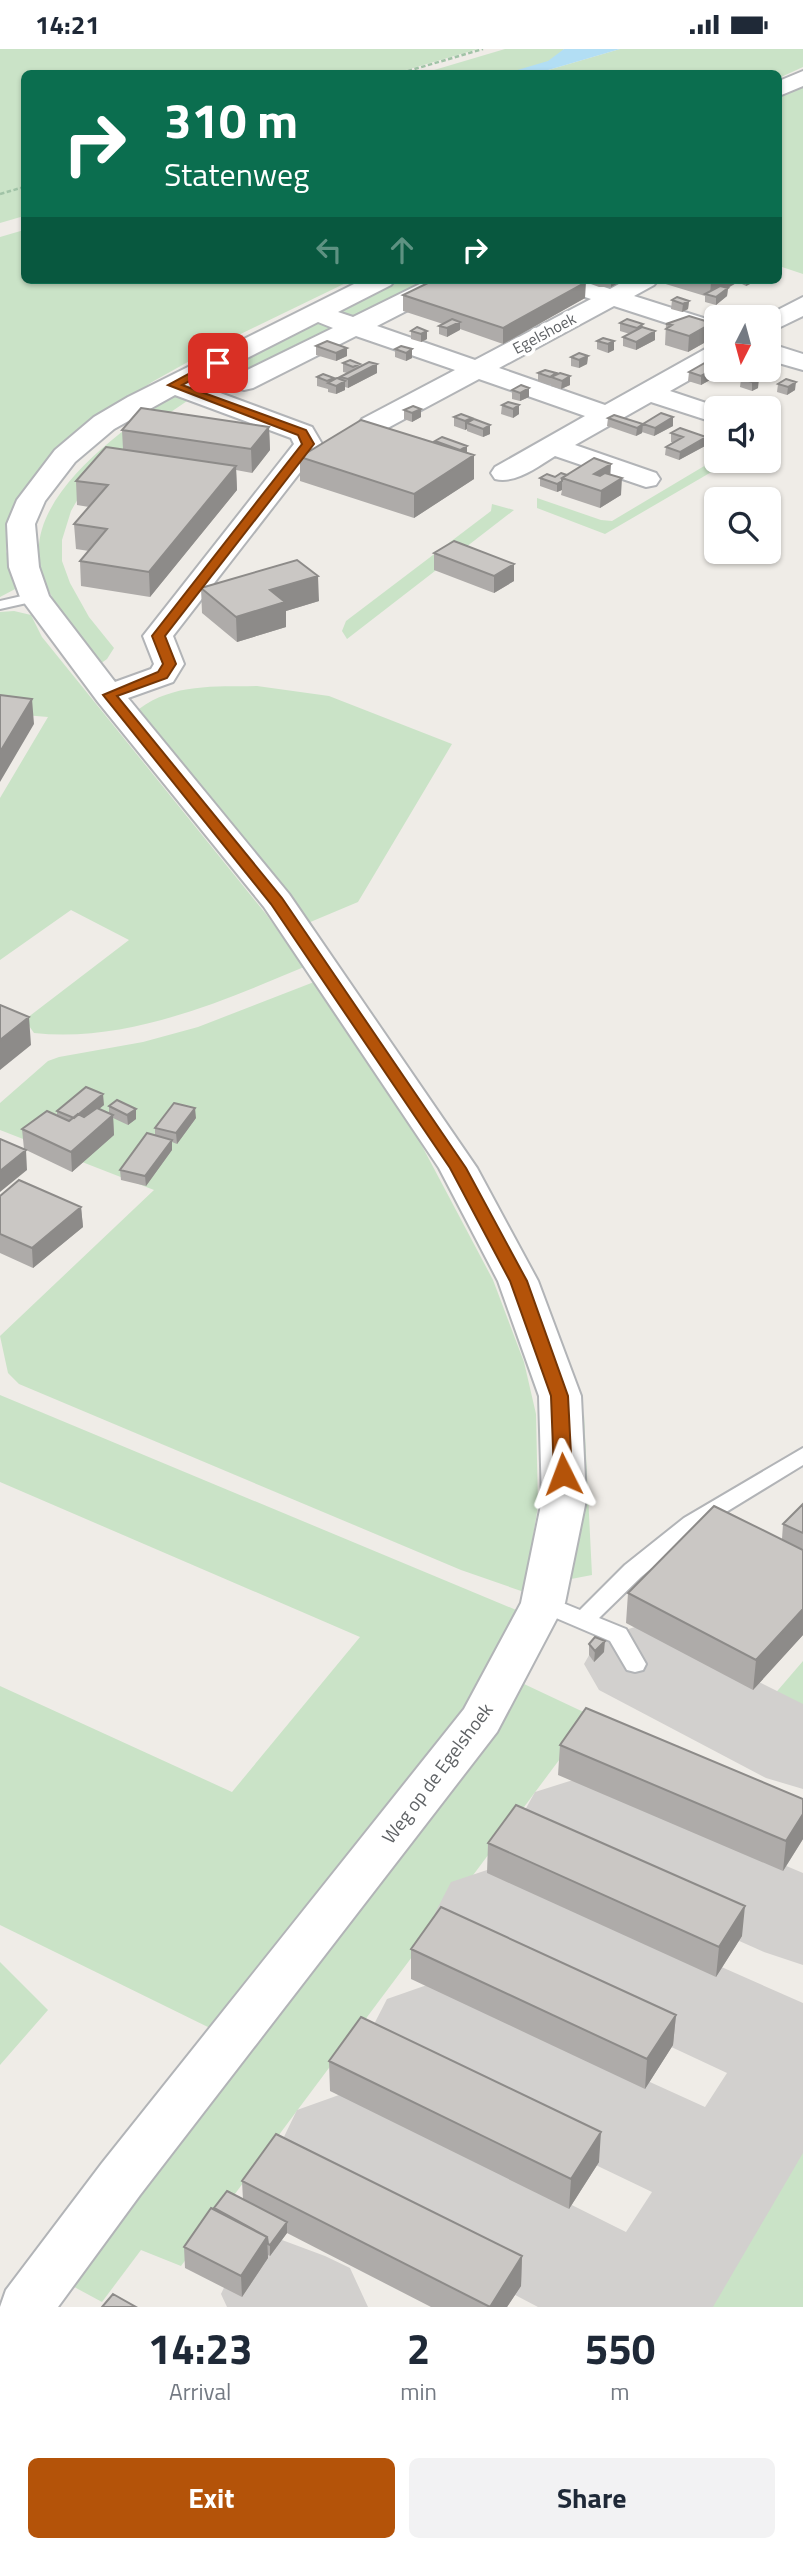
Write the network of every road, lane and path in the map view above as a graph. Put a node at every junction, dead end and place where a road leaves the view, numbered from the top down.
1 (483, 49) edge
2 (411, 70) edge
3 (803, 78) edge
4 (782, 88) edge
5 (21, 188) edge
6 (0, 194) edge
7 (374, 284) edge
8 (440, 284) edge
9 (571, 284) edge
10 (637, 284) edge
11 (612, 297) junction
12 (803, 305) edge
13 (316, 313) junction
14 (781, 318) edge
15 (355, 327) junction
16 (704, 327) edge
17 (781, 355) edge
18 (704, 361) edge
19 (803, 362) edge
20 (476, 369) junction
21 (244, 382) dead end
22 (173, 385) junction
23 (648, 392) junction
24 (704, 411) edge
25 (607, 415) junction
26 (372, 425) edge
27 (552, 446) junction
28 (505, 473) dead end
29 (646, 479) dead end
30 (34, 597) junction
31 (0, 605) edge
32 (109, 695) junction
33 (803, 1455) edge
34 (543, 1604) junction
35 (584, 1619) junction
36 (635, 1664) dead end
37 (26, 2307) edge

1 - 2 path
3 - 4 street
5 - 6 path
7 - 13 street, Weg op de Egelshoek
8 - 15 street
9 - 11 street, Egelshoek
10 - 11 street, Egelshoek
11 - 16 street, Egelshoek
11 - 20 street, Egelshoek
12 - 14 street
13 - 15 street, Egelshoek
13 - 22 street, Weg op de Egelshoek
15 - 20 street, Egelshoek
15 - 21 street
17 - 19 street
18 - 23 street
20 - 25 street, Egelshoek
20 - 26 street, Egelshoek
22 - 30 street, Weg op de Egelshoek
22 - 32 street
23 - 24 street
23 - 25 street
25 - 27 street
27 - 28 street
27 - 29 street
30 - 31 lane
30 - 32 street, Weg op de Egelshoek
32 - 34 street, Weg op de Egelshoek
33 - 35 lane
34 - 35 lane
34 - 37 street, Weg op de Egelshoek
35 - 36 lane

